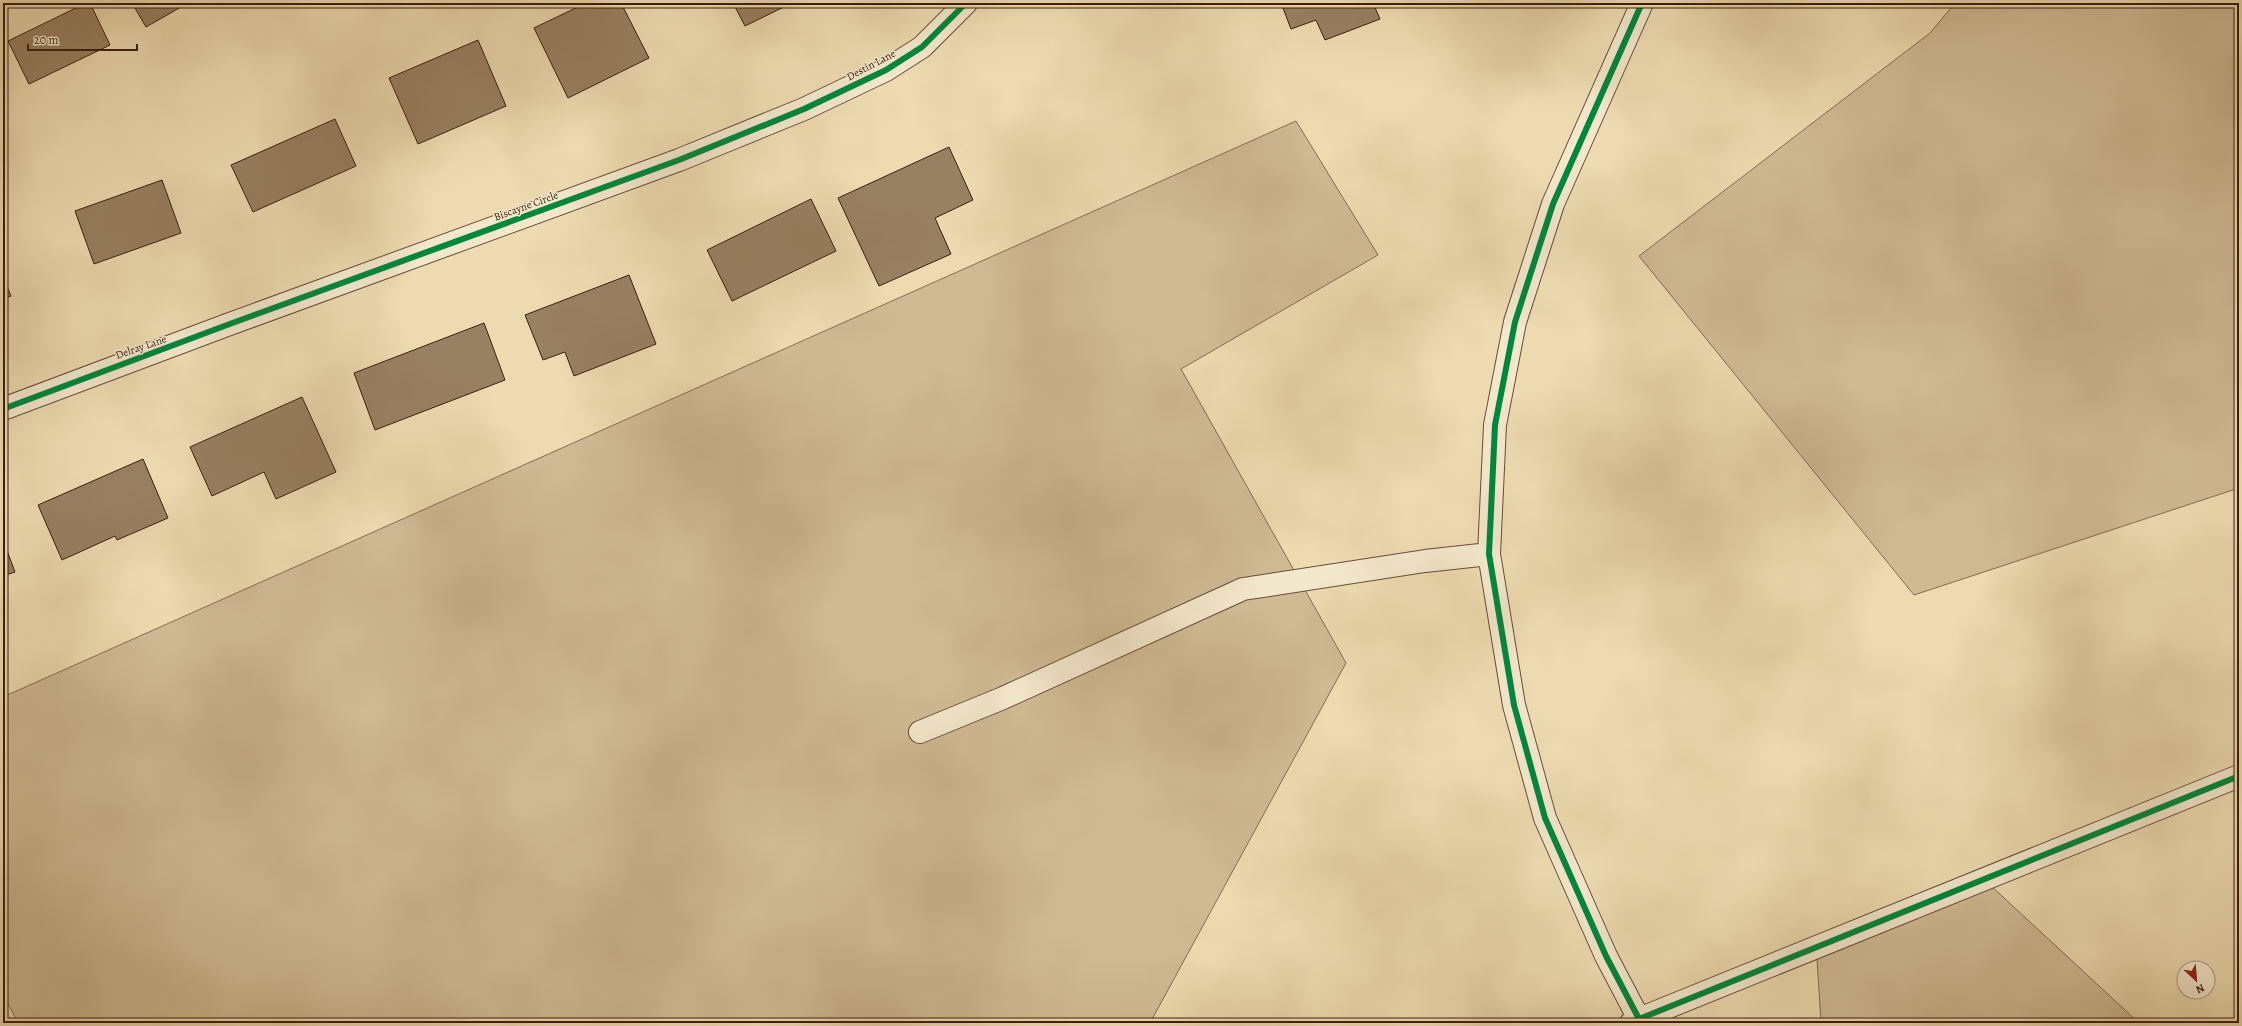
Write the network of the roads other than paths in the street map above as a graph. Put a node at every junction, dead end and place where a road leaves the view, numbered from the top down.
1 (966, 3) edge
2 (1642, 3) edge
3 (771, 123) joint
4 (286, 304) joint
5 (3, 409) edge
6 (1489, 554) junction
7 (920, 732) dead end
8 (2239, 776) edge
9 (1635, 1021) edge

1 - 3 street, Destin Lane
2 - 6 street
3 - 4 street, Biscayne Circle
4 - 5 street, Delray Lane
6 - 7 street
6 - 9 street
8 - 9 street

